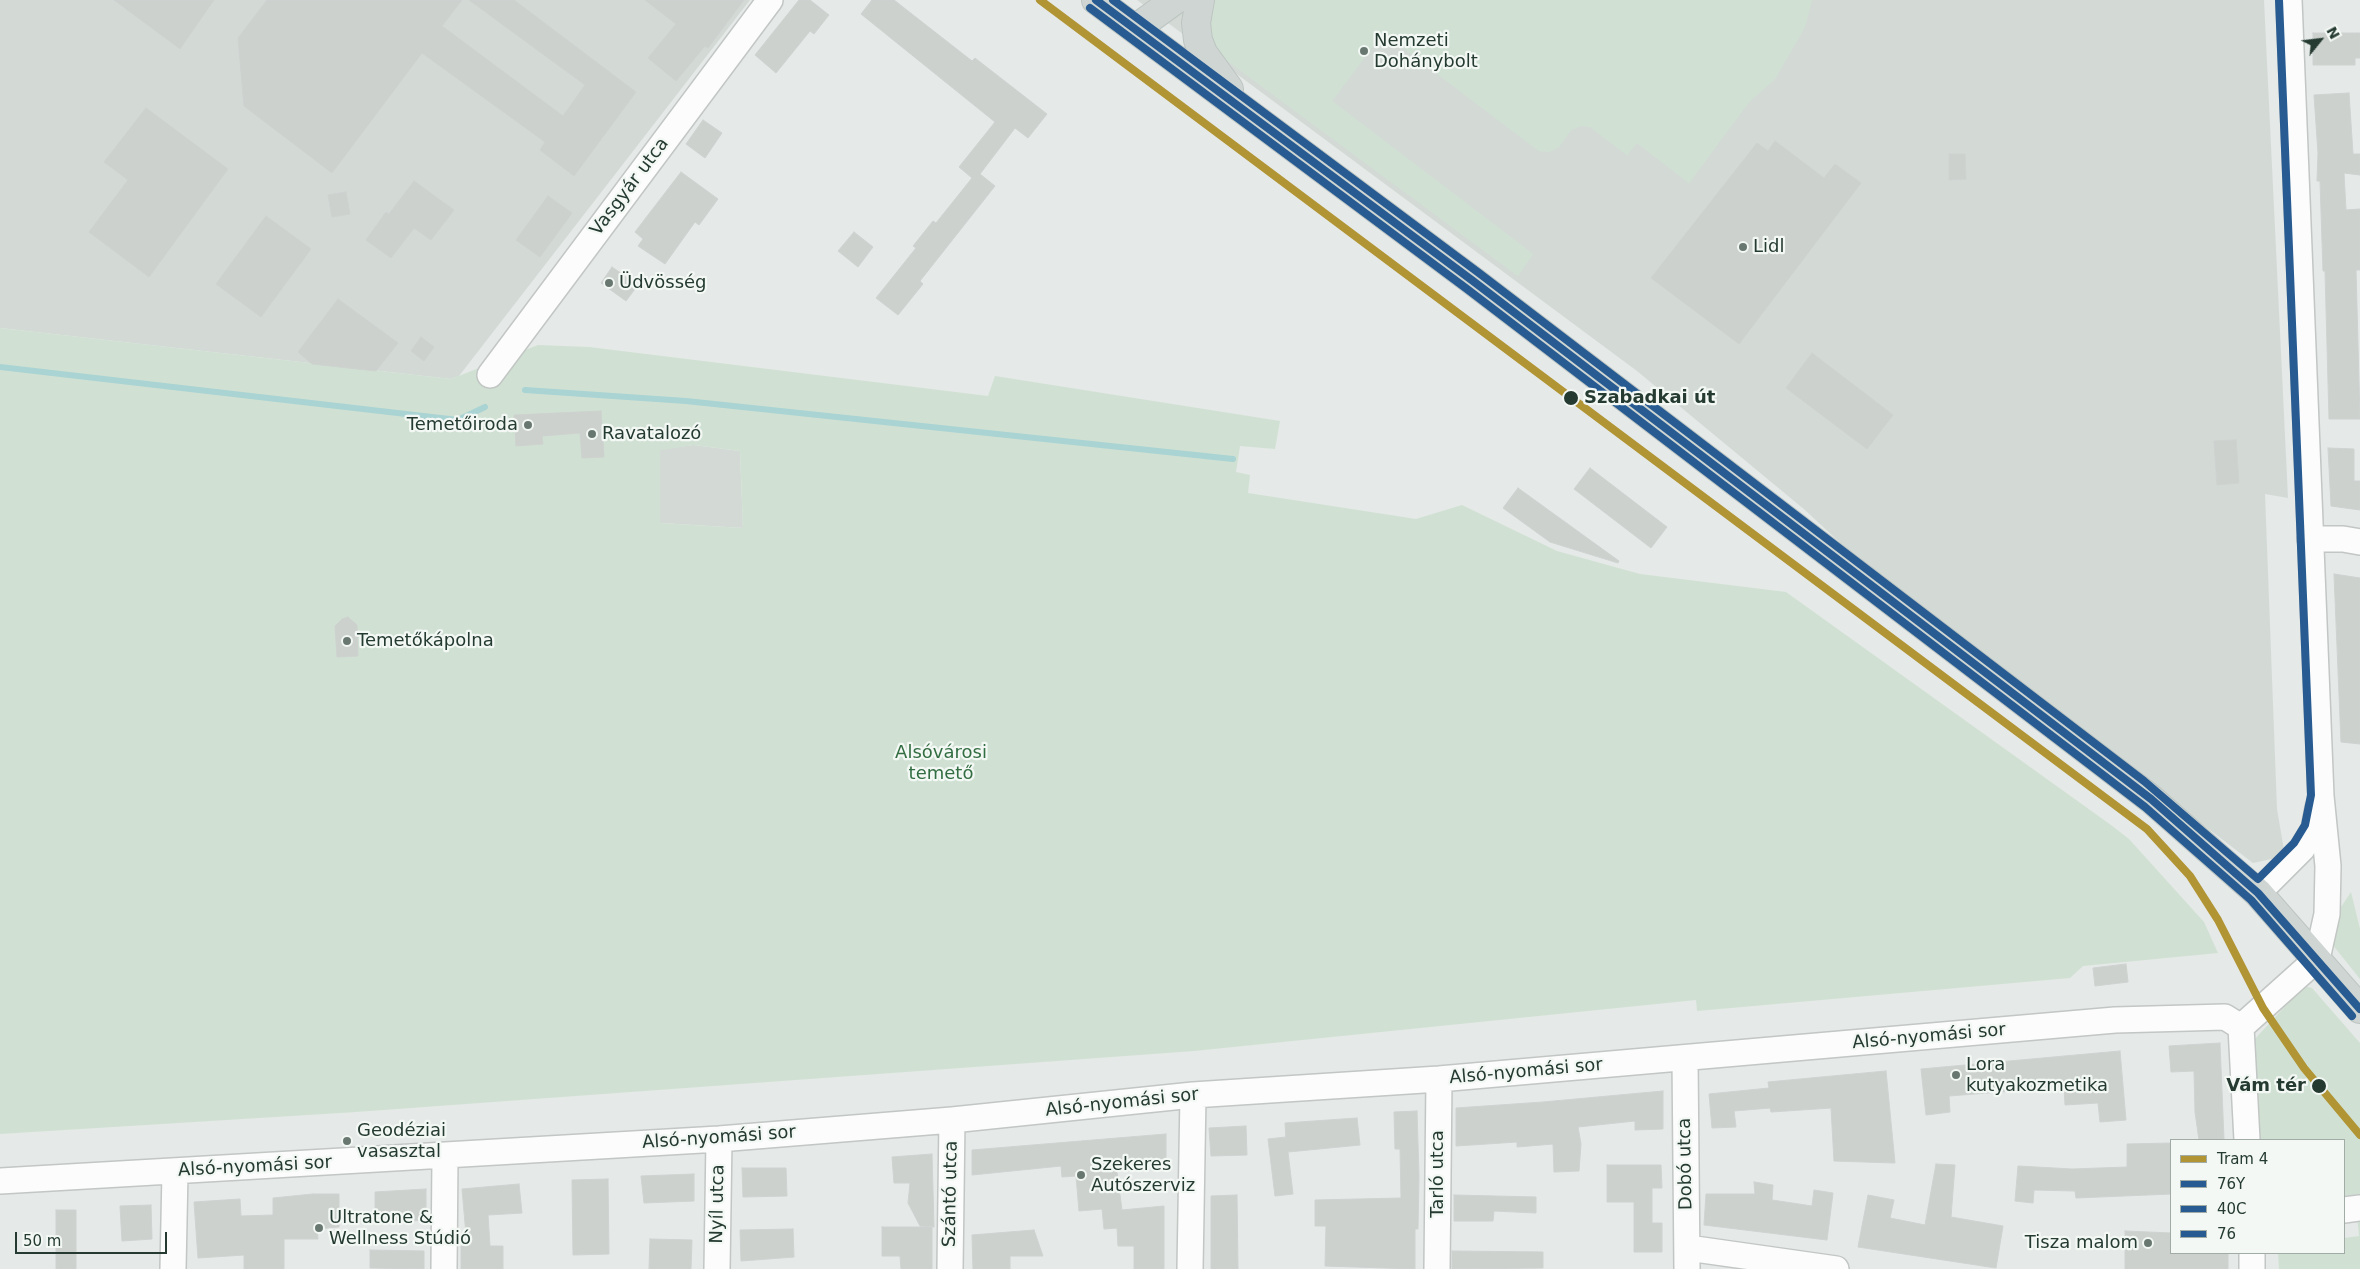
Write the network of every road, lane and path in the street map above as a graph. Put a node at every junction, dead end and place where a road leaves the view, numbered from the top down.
1 (770, 0) edge
2 (1096, 0) edge
3 (1151, 0) edge
4 (1175, 0) edge
5 (1200, 0) edge
6 (2288, 0) edge
7 (1135, 29) junction
8 (1246, 113) junction
9 (490, 375) dead end
10 (2310, 539) junction
11 (2360, 542) edge
12 (2321, 796) junction
13 (2258, 893) junction
14 (2317, 959) junction
15 (2360, 1010) edge
16 (2241, 1027) junction
17 (1685, 1058) junction
18 (1439, 1079) junction
19 (1193, 1096) junction
20 (952, 1120) junction
21 (719, 1139) junction
22 (2247, 1139) edge
23 (445, 1157) junction
24 (175, 1172) junction
25 (0, 1181) edge
26 (2360, 1208) edge
27 (2345, 1210) edge
28 (2252, 1254) edge
29 (1687, 1258) edge
30 (173, 1269) edge
31 (444, 1269) edge
32 (717, 1269) edge
33 (950, 1269) edge
34 (1190, 1269) edge
35 (1437, 1269) edge
36 (1836, 1269) edge
37 (2252, 1269) edge

1 - 9 street, Vasgyár utca
2 - 7 main road
3 - 7 main road
4 - 7 main road
5 - 8 main road
6 - 10 street
7 - 8 main road
8 - 13 main road
10 - 11 street
10 - 12 street
12 - 13 street
12 - 14 street
13 - 14 main road
14 - 15 main road
14 - 16 street
16 - 17 street, Alsó-nyomási sor
16 - 22 street
17 - 18 street, Alsó-nyomási sor
17 - 29 street, Dobó utca
18 - 19 street, Alsó-nyomási sor
18 - 35 street, Tarló utca
19 - 20 street, Alsó-nyomási sor
19 - 34 street
20 - 21 street, Alsó-nyomási sor
20 - 33 street, Szántó utca
21 - 23 street, Alsó-nyomási sor
21 - 32 street, Nyíl utca
23 - 24 street, Alsó-nyomási sor
23 - 31 street
24 - 25 street, Alsó-nyomási sor
24 - 30 street
26 - 27 street
28 - 37 street
29 - 36 street

